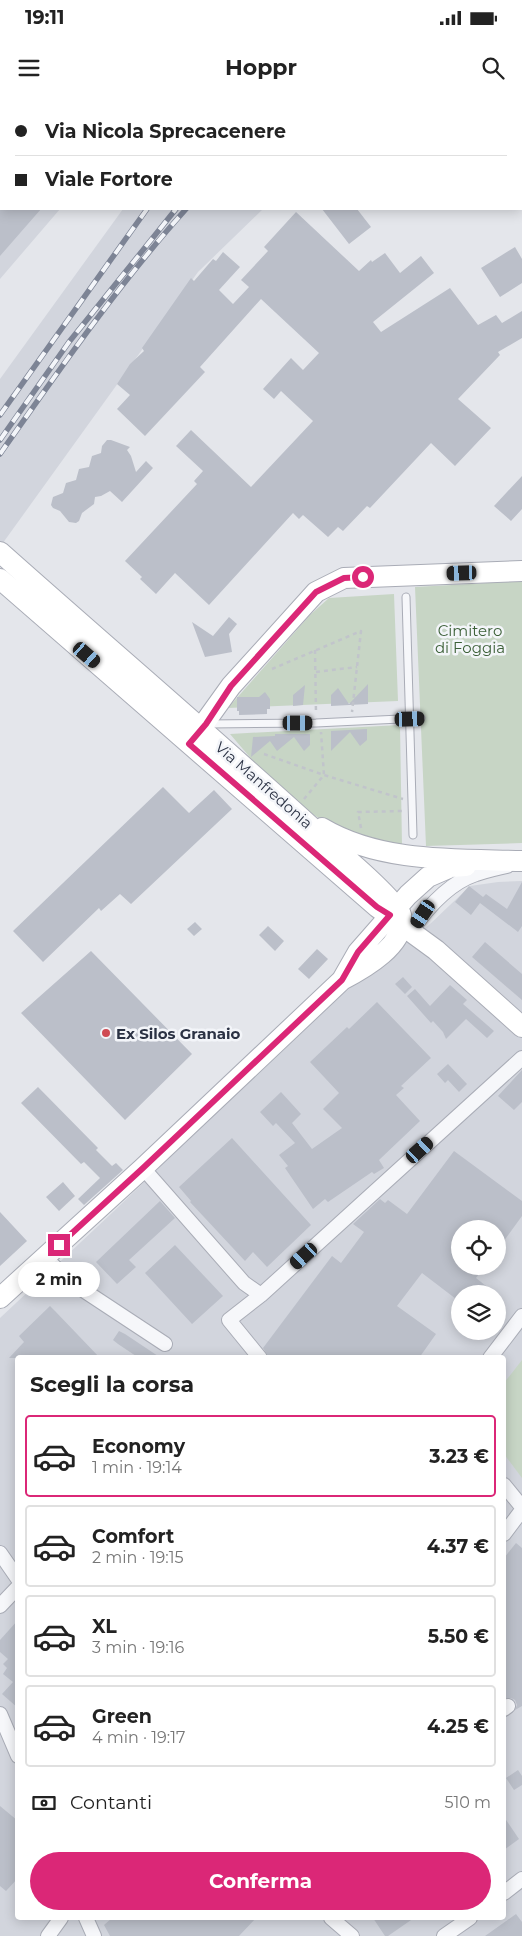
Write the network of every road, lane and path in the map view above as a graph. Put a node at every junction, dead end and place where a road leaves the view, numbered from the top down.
1 (1, 553) edge
2 (522, 571) edge
3 (0, 579) edge
4 (406, 597) dead end
5 (315, 650) junction
6 (357, 667) junction
7 (272, 669) dead end
8 (316, 672) junction
9 (420, 718) dead end
10 (410, 719) junction
11 (351, 721) junction
12 (318, 723) junction
13 (199, 732) junction
14 (264, 754) dead end
15 (324, 775) junction
16 (412, 801) junction
17 (301, 806) junction
18 (412, 811) junction
19 (362, 833) dead end
20 (413, 835) dead end
21 (522, 861) edge
22 (400, 919) junction
23 (392, 945) junction
24 (436, 950) junction
25 (342, 980) junction
26 (522, 1027) edge
27 (522, 1058) edge
28 (143, 1168) junction
29 (45, 1258) junction
30 (261, 1295) junction
31 (0, 1298) edge
32 (522, 1316) edge
33 (165, 1344) dead end
34 (257, 1355) edge
35 (492, 1355) edge
36 (506, 1487) edge
37 (522, 1509) edge
38 (506, 1531) edge
39 (0, 1553) edge
40 (15, 1575) edge
41 (15, 1590) edge
42 (0, 1606) edge
43 (0, 1714) edge
44 (15, 1749) edge
45 (522, 1879) edge
46 (506, 1891) edge
47 (60, 1920) edge
48 (87, 1920) edge
49 (333, 1920) edge
50 (467, 1920) edge
51 (48, 1936) edge
52 (94, 1936) edge
53 (352, 1936) edge
54 (444, 1936) edge

1 - 13 main road
2 - 13 main road
3 - 13 main road
4 - 10 lane
5 - 6 path
5 - 7 path
5 - 8 path
6 - 8 path
6 - 11 path
8 - 12 path
9 - 10 lane
10 - 11 lane
10 - 16 lane
11 - 12 lane
12 - 13 lane
12 - 15 path
13 - 17 main road, Via Manfredonia
13 - 22 main road, Via Manfredonia
14 - 15 path
15 - 16 path
15 - 17 path
16 - 18 lane
17 - 21 main road
17 - 22 main road, Via Manfredonia
18 - 19 path
18 - 20 lane
21 - 22 street
21 - 22 main road
22 - 23 main road
22 - 24 main road, Via Manfredonia
22 - 25 main road
23 - 24 main road
23 - 25 main road
24 - 26 main road, Via Manfredonia
25 - 28 main road
27 - 30 street
28 - 29 main road
28 - 30 street
29 - 31 main road
29 - 33 street
30 - 34 street
32 - 35 street
36 - 37 street
37 - 38 street
39 - 40 street
41 - 42 street
43 - 44 street
45 - 46 street
47 - 51 street
48 - 52 street
49 - 53 street
50 - 54 street

